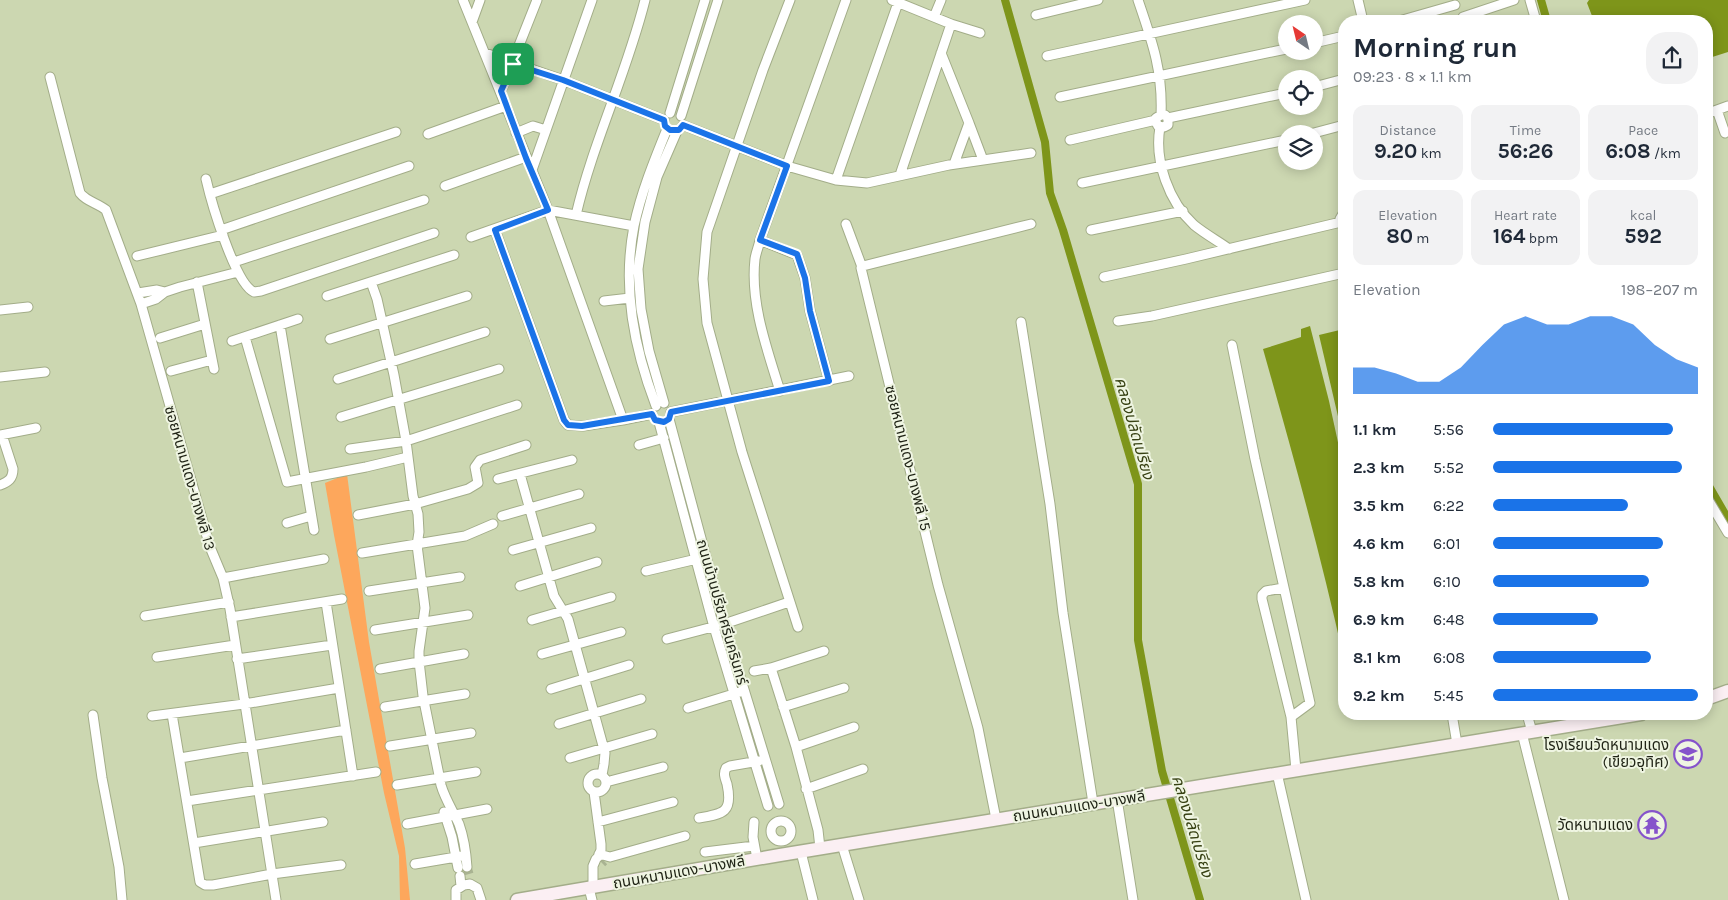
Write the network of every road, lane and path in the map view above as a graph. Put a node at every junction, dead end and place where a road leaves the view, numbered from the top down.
1 (463, 0) edge
2 (480, 0) edge
3 (537, 0) edge
4 (592, 0) edge
5 (645, 0) edge
6 (706, 0) edge
7 (718, 0) edge
8 (790, 0) edge
9 (846, 0) edge
10 (941, 0) edge
11 (1098, 0) edge
12 (1138, 0) edge
13 (1305, 0) edge
14 (1358, 0) edge
15 (1514, 0) edge
16 (1530, 0) edge
17 (897, 1) edge
18 (1455, 5) dead end
19 (1036, 15) dead end
20 (1362, 15) edge
21 (1420, 15) edge
22 (1469, 15) edge
23 (1534, 15) edge
24 (934, 17) junction
25 (472, 22) junction
26 (951, 24) junction
27 (980, 33) dead end
28 (1150, 33) junction
29 (1338, 37) edge
30 (1323, 41) edge
31 (1278, 51) edge
32 (485, 53) junction
33 (941, 53) junction
34 (1047, 56) dead end
35 (513, 64) junction
36 (1160, 76) junction
37 (50, 77) dead end
38 (563, 80) junction
39 (1338, 80) edge
40 (1323, 84) edge
41 (501, 91) junction
42 (1278, 94) edge
43 (1060, 97) dead end
44 (613, 100) junction
45 (506, 106) junction
46 (1728, 106) edge
47 (1716, 110) junction
48 (1713, 111) edge
49 (1161, 120) junction
50 (674, 122) junction
51 (970, 123) junction
52 (1338, 127) edge
53 (546, 130) junction
54 (1323, 131) edge
55 (396, 132) dead end
56 (516, 133) junction
57 (1724, 133) dead end
58 (428, 134) dead end
59 (1070, 140) dead end
60 (1278, 142) edge
61 (737, 146) junction
62 (1031, 153) dead end
63 (526, 158) junction
64 (983, 160) junction
65 (954, 164) junction
66 (409, 166) dead end
67 (787, 166) junction
68 (1162, 168) junction
69 (532, 170) junction
70 (900, 175) junction
71 (206, 179) dead end
72 (836, 180) junction
73 (1082, 183) dead end
74 (445, 186) dead end
75 (210, 194) junction
76 (424, 200) dead end
77 (548, 210) junction
78 (1183, 211) junction
79 (576, 215) junction
80 (846, 224) dead end
81 (1031, 224) dead end
82 (1338, 225) edge
83 (634, 226) junction
84 (495, 230) junction
85 (1092, 230) dead end
86 (222, 232) junction
87 (434, 233) dead end
88 (471, 237) dead end
89 (760, 240) junction
90 (1229, 249) junction
91 (454, 255) dead end
92 (137, 256) dead end
93 (234, 262) junction
94 (862, 267) junction
95 (238, 272) junction
96 (1338, 274) edge
97 (1104, 277) dead end
98 (197, 282) junction
99 (371, 282) junction
100 (165, 292) junction
101 (138, 293) junction
102 (327, 296) dead end
103 (467, 296) dead end
104 (630, 298) junction
105 (604, 301) dead end
106 (141, 304) junction
107 (28, 307) dead end
108 (0, 310) edge
109 (298, 319) dead end
110 (1118, 321) dead end
111 (1021, 322) dead end
112 (205, 324) junction
113 (383, 324) junction
114 (280, 325) junction
115 (485, 332) dead end
116 (245, 337) junction
117 (160, 338) dead end
118 (330, 339) dead end
119 (232, 341) dead end
120 (1232, 345) dead end
121 (391, 362) junction
122 (499, 369) dead end
123 (172, 370) dead end
124 (46, 372) dead end
125 (849, 376) dead end
126 (0, 377) edge
127 (338, 379) dead end
128 (829, 381) junction
129 (780, 391) junction
130 (398, 400) junction
131 (728, 400) junction
132 (517, 405) dead end
133 (657, 408) junction
134 (670, 415) junction
135 (341, 417) dead end
136 (623, 420) junction
137 (659, 422) junction
138 (36, 428) dead end
139 (1, 435) edge
140 (664, 438) junction
141 (406, 440) junction
142 (526, 445) dead end
143 (639, 446) dead end
144 (350, 449) dead end
145 (408, 456) junction
146 (572, 460) dead end
147 (520, 474) junction
148 (306, 478) junction
149 (498, 480) dead end
150 (0, 485) edge
151 (580, 494) dead end
152 (415, 504) junction
153 (530, 508) junction
154 (1713, 508) edge
155 (358, 515) dead end
156 (312, 516) junction
157 (502, 516) dead end
158 (287, 523) dead end
159 (493, 524) dead end
160 (591, 528) dead end
161 (314, 530) dead end
162 (1728, 533) edge
163 (540, 543) junction
164 (417, 545) junction
165 (513, 550) dead end
166 (362, 554) dead end
167 (706, 557) junction
168 (324, 559) dead end
169 (696, 560) junction
170 (597, 562) dead end
171 (646, 571) dead end
172 (460, 576) dead end
173 (549, 577) junction
174 (223, 578) junction
175 (421, 582) junction
176 (520, 586) dead end
177 (1283, 588) junction
178 (369, 591) dead end
179 (611, 597) dead end
180 (342, 599) dead end
181 (229, 602) junction
182 (326, 602) junction
183 (790, 602) junction
184 (563, 610) junction
185 (145, 616) dead end
186 (468, 616) dead end
187 (231, 617) junction
188 (532, 620) dead end
189 (423, 622) junction
190 (724, 624) junction
191 (714, 626) junction
192 (798, 627) dead end
193 (375, 630) dead end
194 (621, 632) dead end
195 (667, 639) dead end
196 (574, 644) junction
197 (235, 645) junction
198 (332, 645) junction
199 (824, 651) dead end
200 (464, 654) dead end
201 (542, 654) dead end
202 (157, 657) dead end
203 (237, 659) junction
204 (419, 661) junction
205 (629, 665) dead end
206 (771, 668) junction
207 (380, 669) dead end
208 (754, 671) dead end
209 (584, 679) junction
210 (339, 688) junction
211 (844, 688) dead end
212 (551, 689) dead end
213 (744, 691) junction
214 (1728, 691) edge
215 (734, 693) junction
216 (465, 694) dead end
217 (1713, 696) edge
218 (641, 699) dead end
219 (424, 701) junction
220 (244, 704) junction
221 (385, 707) dead end
222 (783, 707) junction
223 (688, 708) dead end
224 (594, 713) junction
225 (172, 714) junction
226 (94, 715) dead end
227 (152, 716) dead end
228 (1291, 717) junction
229 (1453, 720) edge
230 (1527, 720) edge
231 (1570, 720) edge
232 (558, 724) dead end
233 (854, 727) dead end
234 (346, 730) junction
235 (1527, 732) junction
236 (471, 733) dead end
237 (652, 734) dead end
238 (432, 739) junction
239 (1457, 744) junction
240 (251, 746) junction
241 (390, 746) dead end
242 (796, 747) junction
243 (603, 748) junction
244 (180, 758) junction
245 (570, 758) dead end
246 (765, 760) junction
247 (754, 762) junction
248 (664, 767) dead end
249 (863, 769) dead end
250 (1296, 770) junction
251 (376, 772) dead end
252 (476, 772) dead end
253 (1277, 773) junction
254 (352, 776) junction
255 (439, 778) junction
256 (604, 779) junction
257 (397, 786) dead end
258 (806, 788) junction
259 (258, 789) junction
260 (594, 792) junction
261 (1117, 799) junction
262 (187, 800) junction
263 (673, 802) dead end
264 (1093, 803) junction
265 (487, 809) dead end
266 (450, 816) junction
267 (699, 818) dead end
268 (996, 819) junction
269 (783, 821) junction
270 (323, 822) dead end
271 (598, 822) junction
272 (754, 822) dead end
273 (407, 824) dead end
274 (772, 826) junction
275 (266, 832) junction
276 (685, 836) dead end
277 (788, 837) junction
278 (777, 840) junction
279 (194, 843) junction
280 (842, 845) junction
281 (754, 846) junction
282 (820, 848) junction
283 (705, 852) dead end
284 (791, 853) junction
285 (466, 856) junction
286 (456, 857) junction
287 (601, 858) junction
288 (757, 859) junction
289 (415, 864) dead end
290 (341, 865) dead end
291 (272, 874) junction
292 (464, 876) junction
293 (593, 891) edge
294 (538, 898) edge
295 (122, 900) edge
296 (276, 900) edge
297 (456, 900) edge
298 (481, 900) edge
299 (517, 900) edge
300 (813, 900) edge
301 (859, 900) edge
302 (1132, 900) edge
303 (1306, 900) edge
304 (1564, 900) edge

1 - 25 street
2 - 25 street
3 - 35 street
4 - 38 street
5 - 44 street
6 - 50 street, ถนนบ้านปรีชาศรีนครินทร์
7 - 50 street, ถนนบ้านปรีชาศรีนครินทร์
8 - 61 street
9 - 67 street
10 - 24 street
11 - 19 street
12 - 28 street
13 - 28 street
14 - 20 street
15 - 22 street
16 - 23 street
17 - 24 street
17 - 72 street
18 - 21 street
24 - 26 street
25 - 32 street
26 - 27 street
26 - 33 street
28 - 34 street
28 - 36 street
29 - 30 street
31 - 36 street
32 - 35 street
32 - 41 street
33 - 51 street
33 - 70 street
35 - 38 street
35 - 41 street
36 - 43 street
36 - 49 street
37 - 101 street, ซอยหนามแดง-บางพลี 13
38 - 44 street
38 - 53 street
39 - 40 street
41 - 45 street
42 - 49 street
44 - 50 street
44 - 79 street
45 - 56 street
45 - 58 street
46 - 47 street
47 - 48 street
47 - 57 street
49 - 59 street
49 - 68 street
50 - 61 street
50 - 83 street, ถนนบ้านปรีชาศรีนครินทร์
50 - 133 street, ถนนบ้านปรีชาศรีนครินทร์
51 - 64 street
51 - 65 street
52 - 54 street
53 - 56 street
53 - 69 street
55 - 75 street
56 - 63 street
60 - 68 street
61 - 67 street
61 - 131 street
62 - 64 street
63 - 69 street
63 - 74 street
64 - 65 street
65 - 70 street
66 - 86 street
67 - 72 street
67 - 89 street
68 - 73 street
68 - 78 street
69 - 77 street
70 - 72 street
71 - 75 street
75 - 86 street
76 - 93 street
77 - 79 street
77 - 84 street
77 - 136 street
78 - 85 street
78 - 90 street
79 - 83 street
80 - 94 street, ซอยหนามแดง-บางพลี 15
81 - 94 street
82 - 90 street
83 - 104 street, ถนนบ้านปรีชาศรีนครินทร์
84 - 88 street
84 - 136 street
86 - 92 street
86 - 93 street
87 - 95 street
89 - 128 street
89 - 129 street
90 - 97 street
91 - 99 street
93 - 95 street
94 - 268 street, ซอยหนามแดง-บางพลี 15
95 - 98 street
96 - 110 street
98 - 100 street
98 - 112 street
99 - 102 street
99 - 113 street
100 - 101 street
100 - 106 street
101 - 106 street, ซอยหนามแดง-บางพลี 13
103 - 113 street
104 - 105 street
104 - 133 street, ถนนบ้านปรีชาศรีนครินทร์
106 - 174 street, ซอยหนามแดง-บางพลี 13
107 - 108 street
109 - 114 street
111 - 264 street
112 - 117 street
112 - 123 street
113 - 118 street
113 - 121 street
114 - 116 street
114 - 148 street
115 - 121 street
116 - 119 street
116 - 148 street
120 - 177 street
121 - 127 street
121 - 130 street
122 - 130 street
124 - 126 street
125 - 128 street
128 - 129 street
129 - 131 street
130 - 135 street
130 - 141 street
131 - 134 street
131 - 183 street
132 - 141 street
133 - 134 street, ถนนบ้านปรีชาศรีนครินทร์
133 - 136 street
133 - 137 street, ถนนบ้านปรีชาศรีนครินทร์
134 - 137 street
134 - 167 street, ถนนบ้านปรีชาศรีนครินทร์
137 - 140 street, ถนนบ้านปรีชาศรีนครินทร์
138 - 139 street
139 - 150 street
140 - 143 street
140 - 169 street, ถนนบ้านปรีชาศรีนครินทร์
141 - 144 street
141 - 145 street
142 - 152 street
145 - 148 street
145 - 152 street
146 - 147 street
147 - 149 street
147 - 153 street
148 - 156 street
151 - 153 street
152 - 155 street
152 - 164 street
153 - 157 street
153 - 163 street
154 - 162 street
156 - 158 street
156 - 161 street
159 - 164 street
160 - 163 street
163 - 165 street
163 - 173 street
164 - 166 street
164 - 175 street
167 - 169 street
167 - 190 street, ถนนบ้านปรีชาศรีนครินทร์
168 - 174 street
169 - 171 street
169 - 191 street, ถนนบ้านปรีชาศรีนครินทร์
170 - 173 street
172 - 175 street
173 - 176 street
173 - 184 street
174 - 181 street, ซอยหนามแดง-บางพลี 13
175 - 178 street
175 - 189 street
177 - 228 street
177 - 228 street
179 - 184 street
180 - 182 street
181 - 185 street
181 - 187 street, ซอยหนามแดง-บางพลี 13
182 - 187 street
182 - 198 street
183 - 190 street
183 - 192 street
184 - 188 street
184 - 196 street
186 - 189 street
187 - 197 street, ซอยหนามแดง-บางพลี 13
189 - 193 street
189 - 204 street
190 - 191 street
190 - 213 street, ถนนบ้านปรีชาศรีนครินทร์
191 - 195 street
191 - 215 street, ถนนบ้านปรีชาศรีนครินทร์
194 - 196 street
196 - 201 street
196 - 209 street
197 - 202 street
197 - 203 street, ซอยหนามแดง-บางพลี 13
198 - 203 street
198 - 210 street
199 - 206 street
200 - 204 street
203 - 220 street, ซอยหนามแดง-บางพลี 13
204 - 207 street
204 - 219 street
205 - 209 street
206 - 208 street
206 - 222 street
209 - 212 street
209 - 224 street
210 - 220 street
210 - 234 street
211 - 222 street
213 - 215 street
213 - 246 street, ถนนบ้านปรีชาศรีนครินทร์
214 - 217 main road
215 - 223 street
215 - 247 street, ถนนบ้านปรีชาศรีนครินทร์
216 - 219 street
218 - 224 street
219 - 221 street
219 - 238 street
220 - 225 street
220 - 240 street, ซอยหนามแดง-บางพลี 13
222 - 242 street
224 - 232 street
224 - 243 street
225 - 227 street
225 - 244 street
226 - 295 street
228 - 250 street
229 - 239 street
230 - 235 street
231 - 235 main road, ถนนหนามแดง-บางพลี
233 - 242 street
234 - 240 street
234 - 254 street
235 - 239 main road, ถนนหนามแดง-บางพลี
235 - 304 street
236 - 238 street
237 - 243 street
238 - 241 street
238 - 255 street
239 - 250 main road, ถนนหนามแดง-บางพลี
240 - 244 street
240 - 259 street, ซอยหนามแดง-บางพลี 13
242 - 258 street
243 - 245 street
243 - 256 street
244 - 262 street
246 - 247 street
246 - 269 street, ถนนบ้านปรีชาศรีนครินทร์
247 - 267 street
247 - 274 street, ถนนบ้านปรีชาศรีนครินทร์
248 - 256 street
249 - 258 street
250 - 253 main road, ถนนหนามแดง-บางพลี
251 - 254 street
252 - 255 street
253 - 261 main road, ถนนหนามแดง-บางพลี
253 - 303 street
254 - 259 street
255 - 257 street
255 - 266 street
256 - 260 street
256 - 260 street
258 - 282 street
259 - 262 street
259 - 275 street, ซอยหนามแดง-บางพลี 13
260 - 271 street
261 - 264 main road, ถนนหนามแดง-บางพลี
261 - 302 street
262 - 279 street
263 - 271 street
264 - 268 main road, ถนนหนามแดง-บางพลี
265 - 266 street
266 - 273 street
266 - 285 street
266 - 286 street
268 - 280 main road, ถนนหนามแดง-บางพลี
269 - 274 street
269 - 277 street
270 - 275 street
271 - 287 street
272 - 281 street
274 - 278 street
275 - 279 street
275 - 291 street, ซอยหนามแดง-บางพลี 13
276 - 287 street
277 - 278 street
277 - 284 street
278 - 284 street
279 - 291 street
280 - 282 main road, ถนนหนามแดง-บางพลี
280 - 301 street
281 - 283 street
281 - 288 street
282 - 284 main road, ถนนหนามแดง-บางพลี
284 - 288 main road, ถนนหนามแดง-บางพลี
284 - 300 street
285 - 286 street
285 - 292 street
286 - 289 street
286 - 292 street
287 - 293 street
288 - 293 main road, ถนนหนามแดง-บางพลี
290 - 291 street
291 - 296 street, ซอยหนามแดง-บางพลี 13
292 - 297 street
292 - 298 street
293 - 294 main road, ถนนหนามแดง-บางพลี
294 - 299 main road, ถนนหนามแดง-บางพลี

